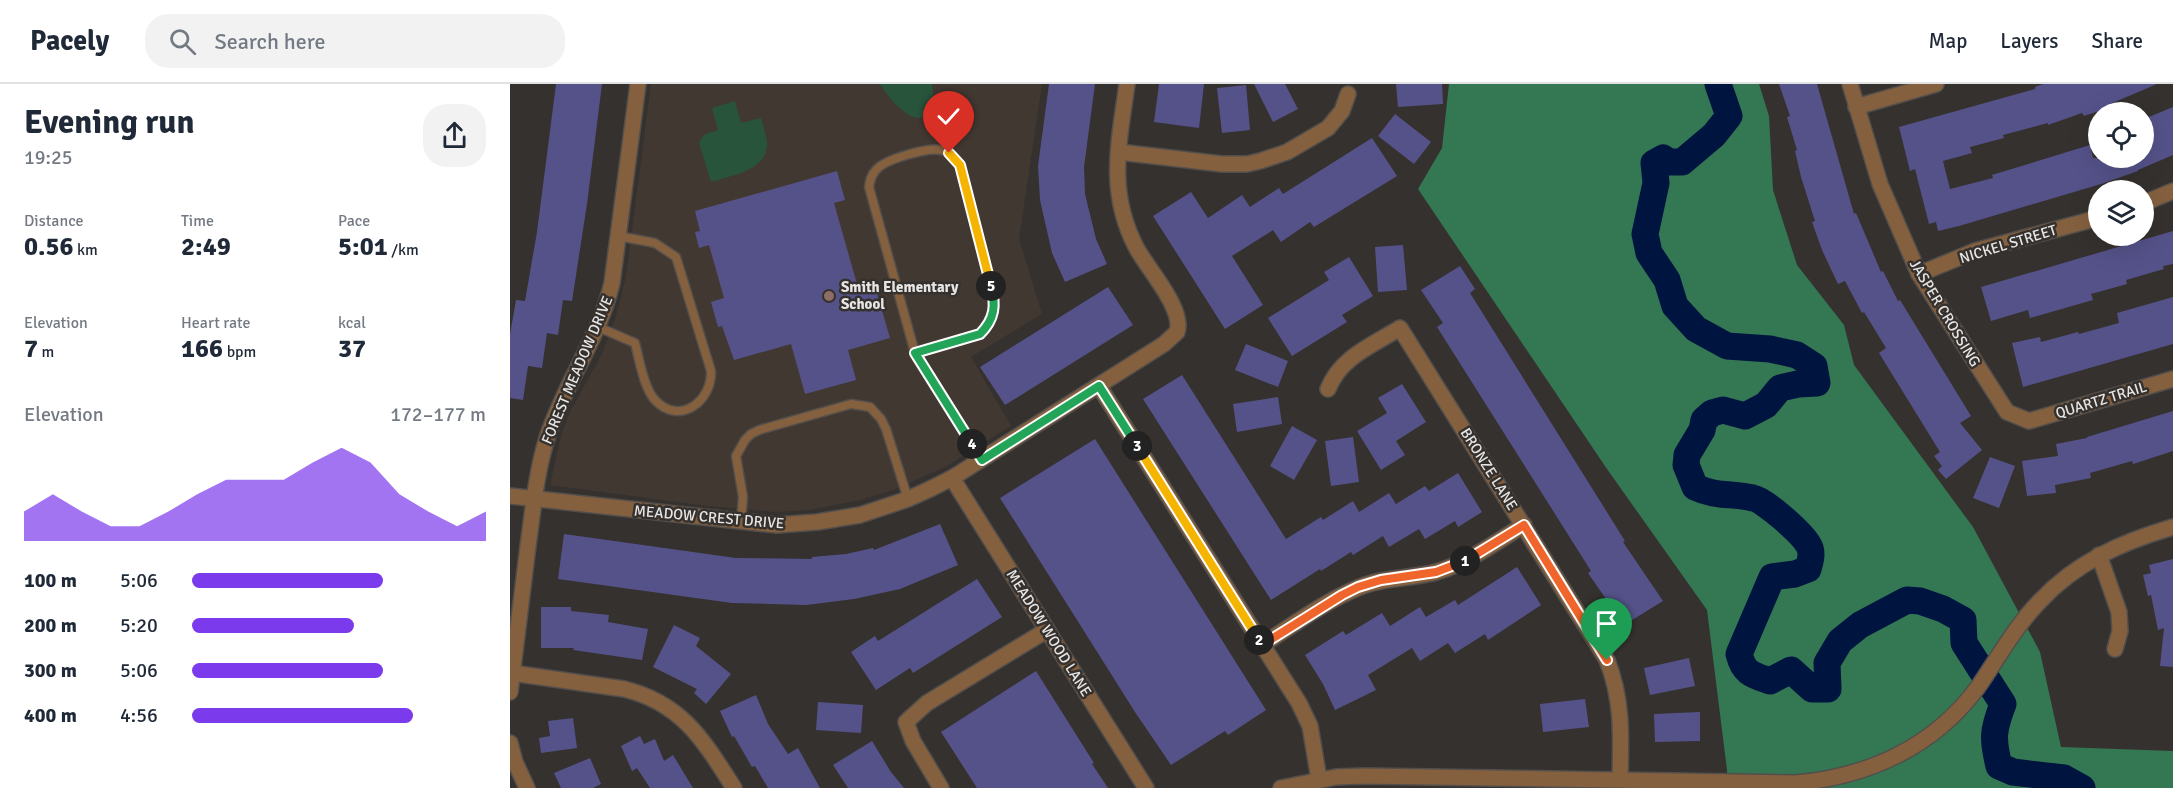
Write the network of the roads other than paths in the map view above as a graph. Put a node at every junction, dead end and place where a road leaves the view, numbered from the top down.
1 (638, 84) edge
2 (1127, 84) edge
3 (1850, 84) edge
4 (1936, 84) edge
5 (1348, 94) dead end
6 (1856, 107) junction
7 (1119, 152) junction
8 (2173, 191) edge
9 (2154, 199) edge
10 (2088, 221) edge
11 (618, 236) junction
12 (1919, 274) junction
13 (597, 327) junction
14 (915, 353) junction
15 (2173, 379) edge
16 (1099, 386) junction
17 (1328, 389) dead end
18 (2029, 421) joint
19 (982, 460) junction
20 (952, 478) junction
21 (510, 496) edge
22 (534, 499) junction
23 (908, 499) junction
24 (741, 521) junction
25 (1524, 525) junction
26 (2173, 527) edge
27 (2099, 555) junction
28 (1047, 630) junction
29 (1262, 645) junction
30 (2115, 649) dead end
31 (512, 673) junction
32 (510, 692) edge
33 (510, 743) edge
34 (1319, 779) junction
35 (1620, 779) junction
36 (527, 788) edge
37 (734, 788) edge
38 (941, 788) edge
39 (1146, 788) edge
40 (1281, 788) edge

1 - 11 street, FOREST MEADOW DRIVE
2 - 7 street
3 - 6 street, JASPER CROSSING
4 - 6 street
5 - 7 street
6 - 12 street, JASPER CROSSING
7 - 16 street, MEADOW CREST DRIVE
8 - 9 street
10 - 12 street, NICKEL STREET
11 - 13 street, FOREST MEADOW DRIVE
11 - 13 lane
12 - 18 street, JASPER CROSSING
13 - 22 street, FOREST MEADOW DRIVE
14 - 14 lane
14 - 19 lane
15 - 18 street, QUARTZ TRAIL
16 - 19 street, MEADOW CREST DRIVE
16 - 29 street
17 - 25 street, BRONZE LANE
19 - 20 street, MEADOW CREST DRIVE
20 - 23 street, MEADOW CREST DRIVE
20 - 28 street, MEADOW WOOD LANE
21 - 22 street, MEADOW CREST DRIVE
22 - 24 street, MEADOW CREST DRIVE
22 - 31 street, FOREST MEADOW DRIVE
23 - 24 street, MEADOW CREST DRIVE
23 - 24 lane
25 - 29 street
25 - 35 street, BRONZE LANE
26 - 27 street
27 - 30 street
27 - 35 street
28 - 38 street
28 - 39 street, MEADOW WOOD LANE
29 - 34 street
31 - 32 street, FOREST MEADOW DRIVE
31 - 37 street
33 - 36 street
34 - 35 street
34 - 40 street

